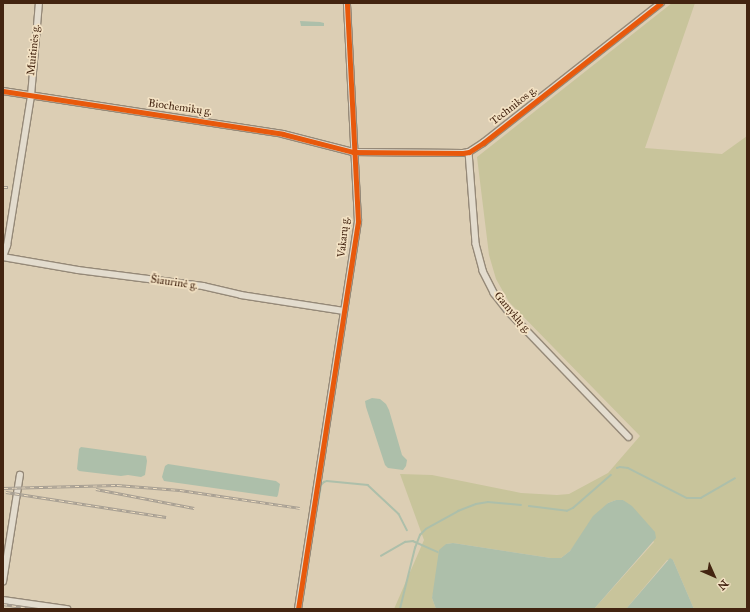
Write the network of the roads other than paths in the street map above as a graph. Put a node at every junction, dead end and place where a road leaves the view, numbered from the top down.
1 (39, 3) edge
2 (347, 3) edge
3 (661, 3) edge
4 (3, 91) edge
5 (30, 96) junction
6 (353, 152) junction
7 (469, 152) junction
8 (3, 257) edge
9 (344, 311) junction
10 (629, 437) dead end
11 (20, 475) dead end
12 (3, 582) edge
13 (3, 600) edge
14 (67, 609) edge
15 (298, 609) edge

1 - 5 street, Muitinės g.
2 - 6 street, Vakarų g.
3 - 7 street, Technikos g.
4 - 5 street, Biochemikų g.
5 - 6 street, Biochemikų g.
5 - 8 street, Muitinės g.
6 - 7 street
6 - 9 street, Vakarų g.
7 - 10 street, Gamyklų g.
8 - 9 street, Šiaurinė g.
9 - 15 street, Vakarų g.
11 - 12 street
13 - 14 street

